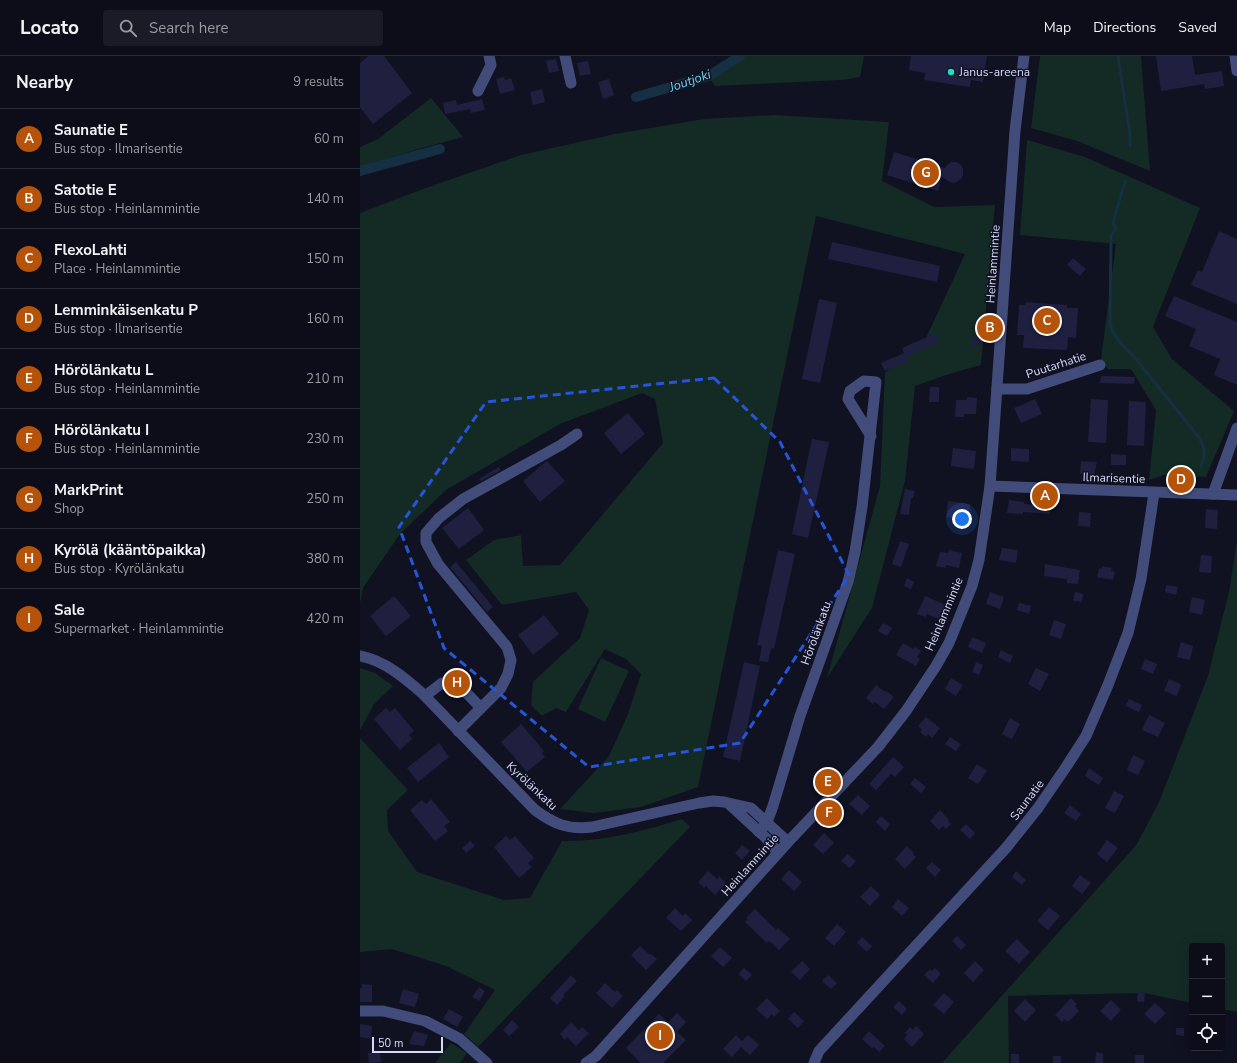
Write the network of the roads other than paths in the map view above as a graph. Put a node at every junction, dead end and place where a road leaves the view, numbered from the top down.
1 (489, 56) edge
2 (565, 56) edge
3 (1024, 56) edge
4 (1235, 56) edge
5 (1237, 71) edge
6 (571, 83) dead end
7 (478, 90) dead end
8 (1100, 365) dead end
9 (998, 389) junction
10 (1237, 428) edge
11 (577, 434) dead end
12 (871, 436) dead end
13 (990, 486) junction
14 (1154, 492) junction
15 (1213, 494) junction
16 (1237, 495) edge
17 (360, 656) edge
18 (425, 696) junction
19 (481, 708) junction
20 (458, 731) junction
21 (727, 803) junction
22 (767, 822) junction
23 (759, 832) junction
24 (788, 842) junction
25 (778, 853) junction
26 (360, 1011) edge
27 (594, 1059) edge
28 (487, 1063) edge
29 (586, 1063) edge
30 (814, 1063) edge

1 - 7 street
2 - 6 street
3 - 9 street, Heinlammintie
4 - 5 street
8 - 9 street, Puutarhatie
9 - 13 street, Heinlammintie
10 - 15 street
11 - 19 street
12 - 22 street, Hörölänkatu
13 - 14 street, Ilmarisentie
13 - 24 street, Heinlammintie
14 - 15 street, Ilmarisentie
14 - 30 street, Saunatie
15 - 16 street, Ilmarisentie
17 - 18 street, Kyrölänkatu
18 - 19 street
18 - 20 street, Kyrölänkatu
19 - 20 street
20 - 21 street, Kyrölänkatu
21 - 22 street, Kyrölänkatu
21 - 23 street
22 - 23 street, Hörölänkatu
22 - 24 street, Kyrölänkatu
23 - 25 street
24 - 25 street, Heinlammintie
25 - 27 street, Heinlammintie
26 - 28 street
27 - 29 street, Heinlammintie

